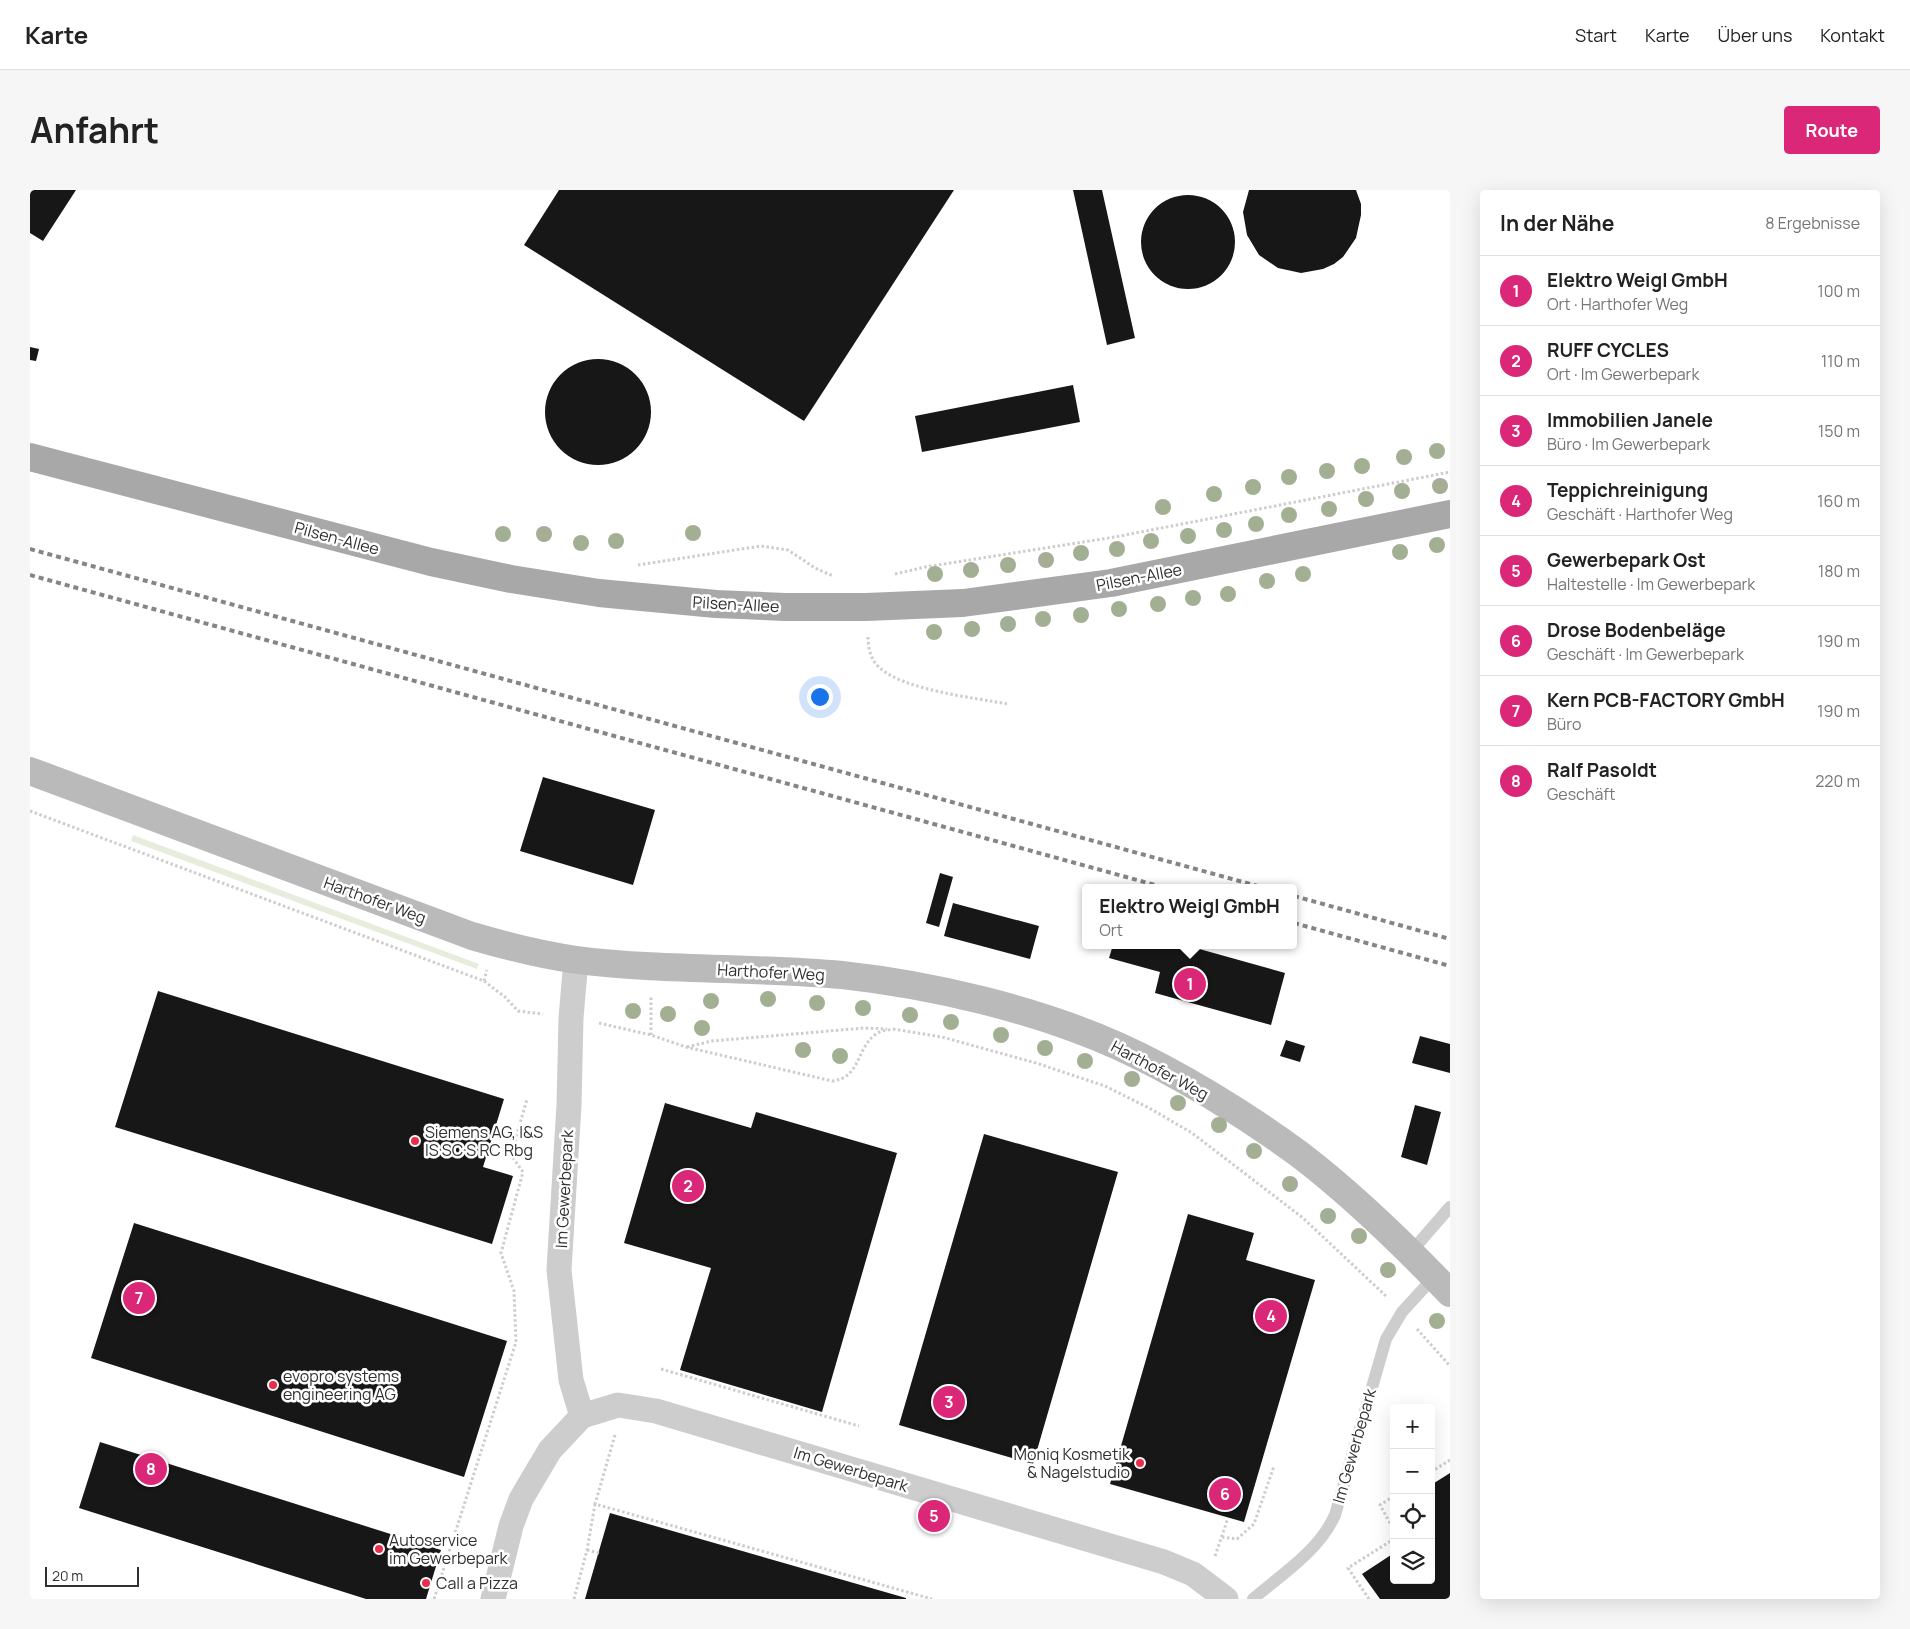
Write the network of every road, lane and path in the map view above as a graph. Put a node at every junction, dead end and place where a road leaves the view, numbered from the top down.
1 (30, 457) edge
2 (1450, 472) edge
3 (1450, 514) edge
4 (633, 566) dead end
5 (889, 575) dead end
6 (840, 580) dead end
7 (866, 606) junction
8 (1008, 704) dead end
9 (30, 771) edge
10 (30, 811) edge
11 (576, 960) junction
12 (571, 1018) junction
13 (895, 1029) junction
14 (686, 1047) junction
15 (527, 1099) dead end
16 (1450, 1207) edge
17 (1410, 1253) junction
18 (1442, 1285) edge
19 (1402, 1312) junction
20 (1450, 1366) edge
21 (661, 1369) dead end
22 (624, 1406) junction
23 (582, 1416) junction
24 (859, 1426) dead end
25 (1449, 1460) edge
26 (1274, 1466) dead end
27 (1435, 1469) edge
28 (1390, 1499) edge
29 (595, 1504) junction
30 (1228, 1518) dead end
31 (1390, 1523) edge
32 (1222, 1537) junction
33 (1392, 1539) edge
34 (587, 1550) junction
35 (599, 1554) dead end
36 (1205, 1583) junction
37 (434, 1599) edge
38 (494, 1599) edge
39 (574, 1599) edge
40 (932, 1599) edge
41 (1226, 1599) edge
42 (1253, 1599) edge
43 (1369, 1599) edge

1 - 7 main road, Pilsen-Allee
2 - 5 path
3 - 7 main road, Pilsen-Allee
4 - 6 path
7 - 8 path
9 - 11 street, Harthofer Weg
10 - 12 path
11 - 12 street, Im Gewerbepark
11 - 17 street, Harthofer Weg
12 - 14 path
12 - 23 street, Im Gewerbepark
13 - 14 path
13 - 14 path
13 - 19 path
15 - 37 path
16 - 17 lane
17 - 18 street, Harthofer Weg
18 - 19 lane, Im Gewerbepark
19 - 20 path
19 - 42 lane, Im Gewerbepark
21 - 24 path
22 - 23 street, Im Gewerbepark
22 - 29 path
22 - 36 street, Im Gewerbepark
23 - 38 street, Im Gewerbepark
25 - 27 path
26 - 32 path
28 - 31 path
29 - 34 path
29 - 40 path
30 - 32 path
32 - 36 path
33 - 43 path
34 - 35 path
34 - 39 path
36 - 41 street, Im Gewerbepark

